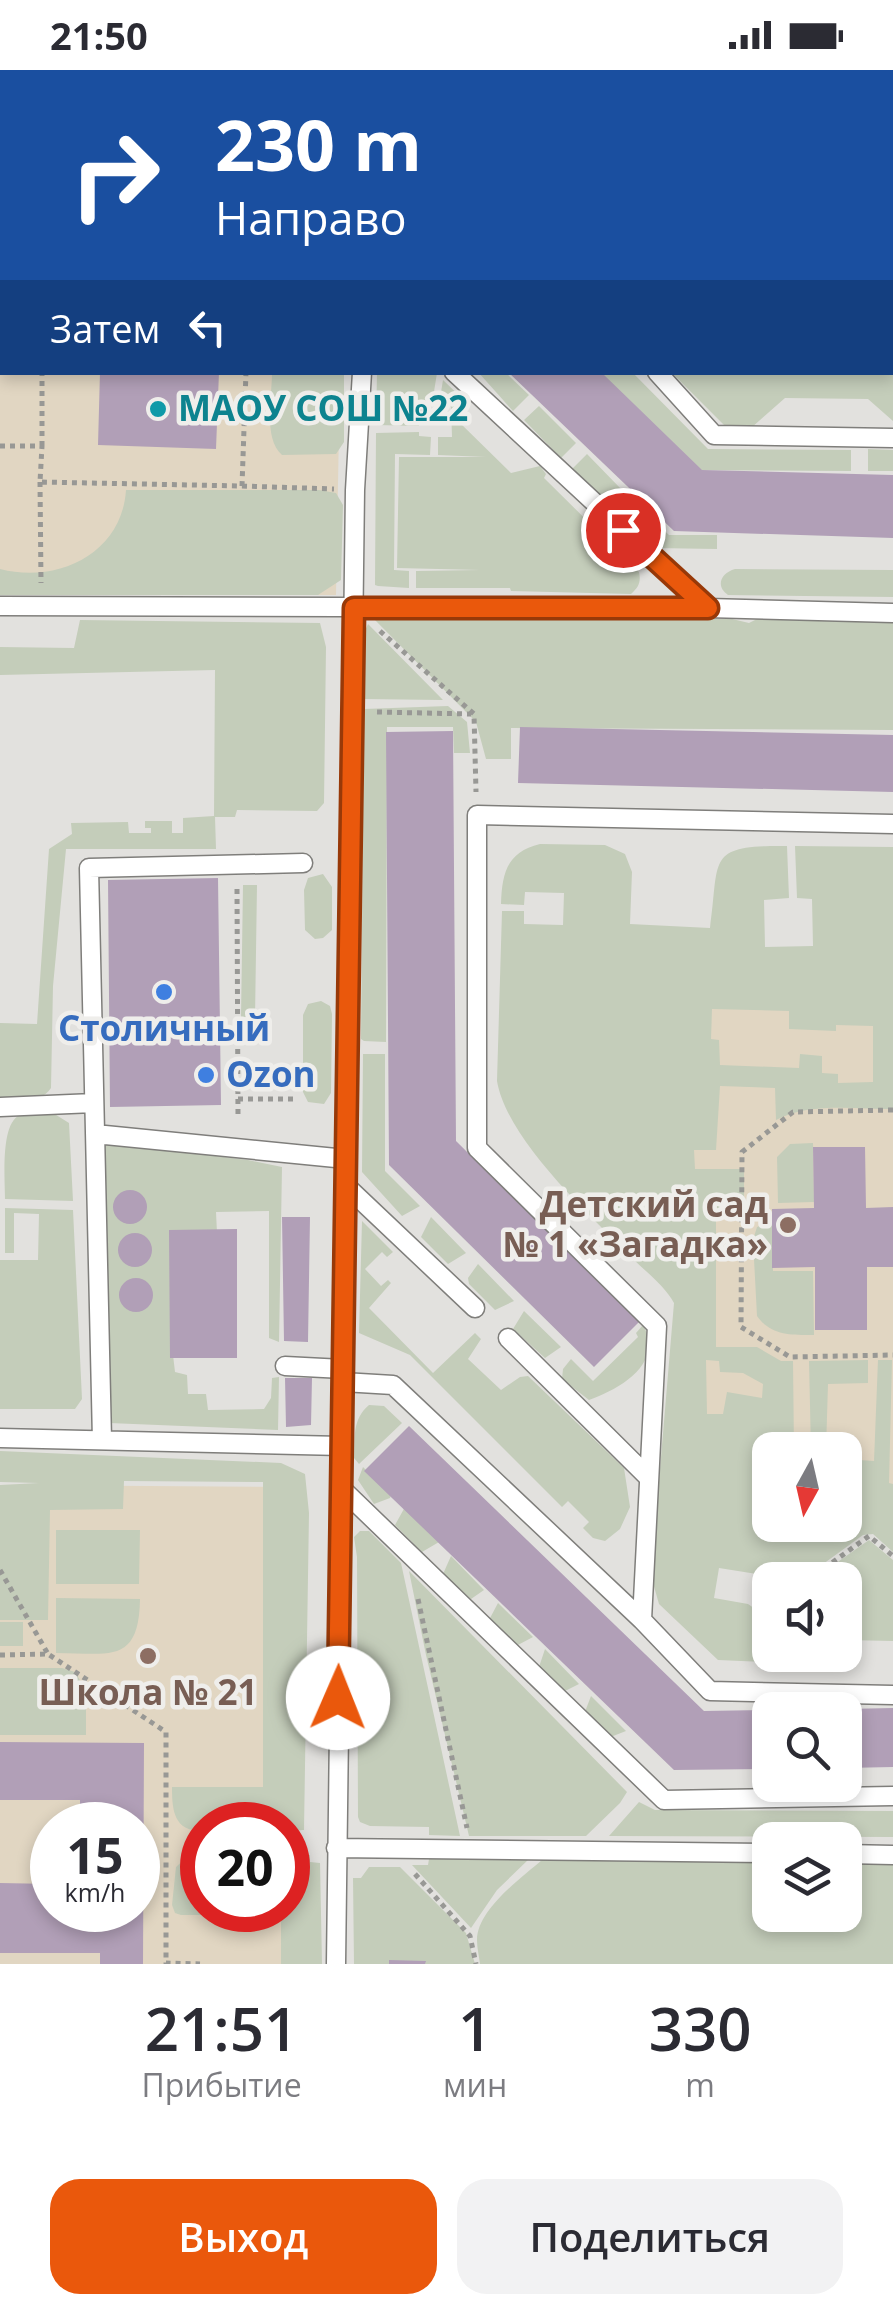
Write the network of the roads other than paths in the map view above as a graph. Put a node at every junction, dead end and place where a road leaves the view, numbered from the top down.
1 (362, 375) edge
2 (457, 375) edge
3 (659, 375) edge
4 (893, 438) edge
5 (0, 606) edge
6 (354, 608) junction
7 (708, 608) junction
8 (893, 613) edge
9 (893, 824) edge
10 (303, 863) dead end
11 (94, 1103) junction
12 (0, 1106) edge
13 (95, 1134) junction
14 (346, 1159) junction
15 (346, 1185) junction
16 (475, 1308) dead end
17 (508, 1338) dead end
18 (284, 1366) dead end
19 (343, 1376) junction
20 (0, 1438) edge
21 (102, 1440) junction
22 (342, 1446) junction
23 (649, 1478) junction
24 (341, 1488) junction
25 (642, 1620) junction
26 (893, 1696) edge
27 (893, 1796) edge
28 (336, 1848) junction
29 (752, 1853) edge
30 (862, 1854) edge
31 (893, 1854) edge
32 (336, 1964) edge

1 - 6 lane
2 - 7 lane
3 - 4 lane
5 - 6 lane
6 - 7 lane
6 - 14 lane
7 - 8 lane
9 - 23 lane
10 - 11 lane
11 - 12 lane
11 - 13 lane
13 - 14 lane
13 - 21 lane
14 - 15 lane
15 - 16 lane
15 - 19 lane
17 - 23 lane
18 - 19 lane
19 - 22 lane
19 - 25 lane
20 - 21 lane
21 - 22 lane
22 - 24 lane
23 - 25 lane
24 - 27 lane
24 - 28 lane
25 - 26 lane
28 - 29 lane
28 - 32 lane
30 - 31 lane

